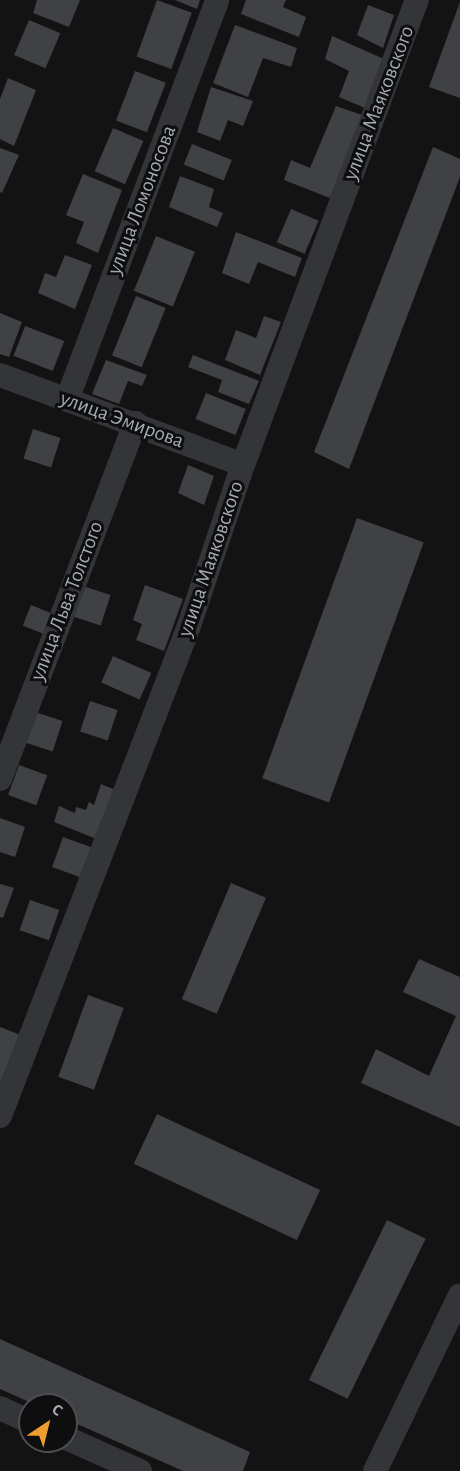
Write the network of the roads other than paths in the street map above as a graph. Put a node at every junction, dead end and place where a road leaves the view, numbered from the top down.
1 (217, 0) edge
2 (417, 0) edge
3 (0, 375) edge
4 (67, 400) junction
5 (135, 423) junction
6 (243, 465) junction
7 (0, 779) edge
8 (0, 1114) edge
9 (460, 1295) edge
10 (0, 1408) edge
11 (18, 1416) edge
12 (78, 1443) edge
13 (140, 1471) edge
14 (375, 1471) edge

1 - 4 street, улица Ломоносова
2 - 6 street, улица Маяковского
3 - 4 street, улица Эмирова
4 - 5 street, улица Эмирова
5 - 6 street, улица Эмирова
5 - 7 street, улица Льва Толстого
6 - 8 street, улица Маяковского
9 - 14 street
10 - 11 street
12 - 13 street

